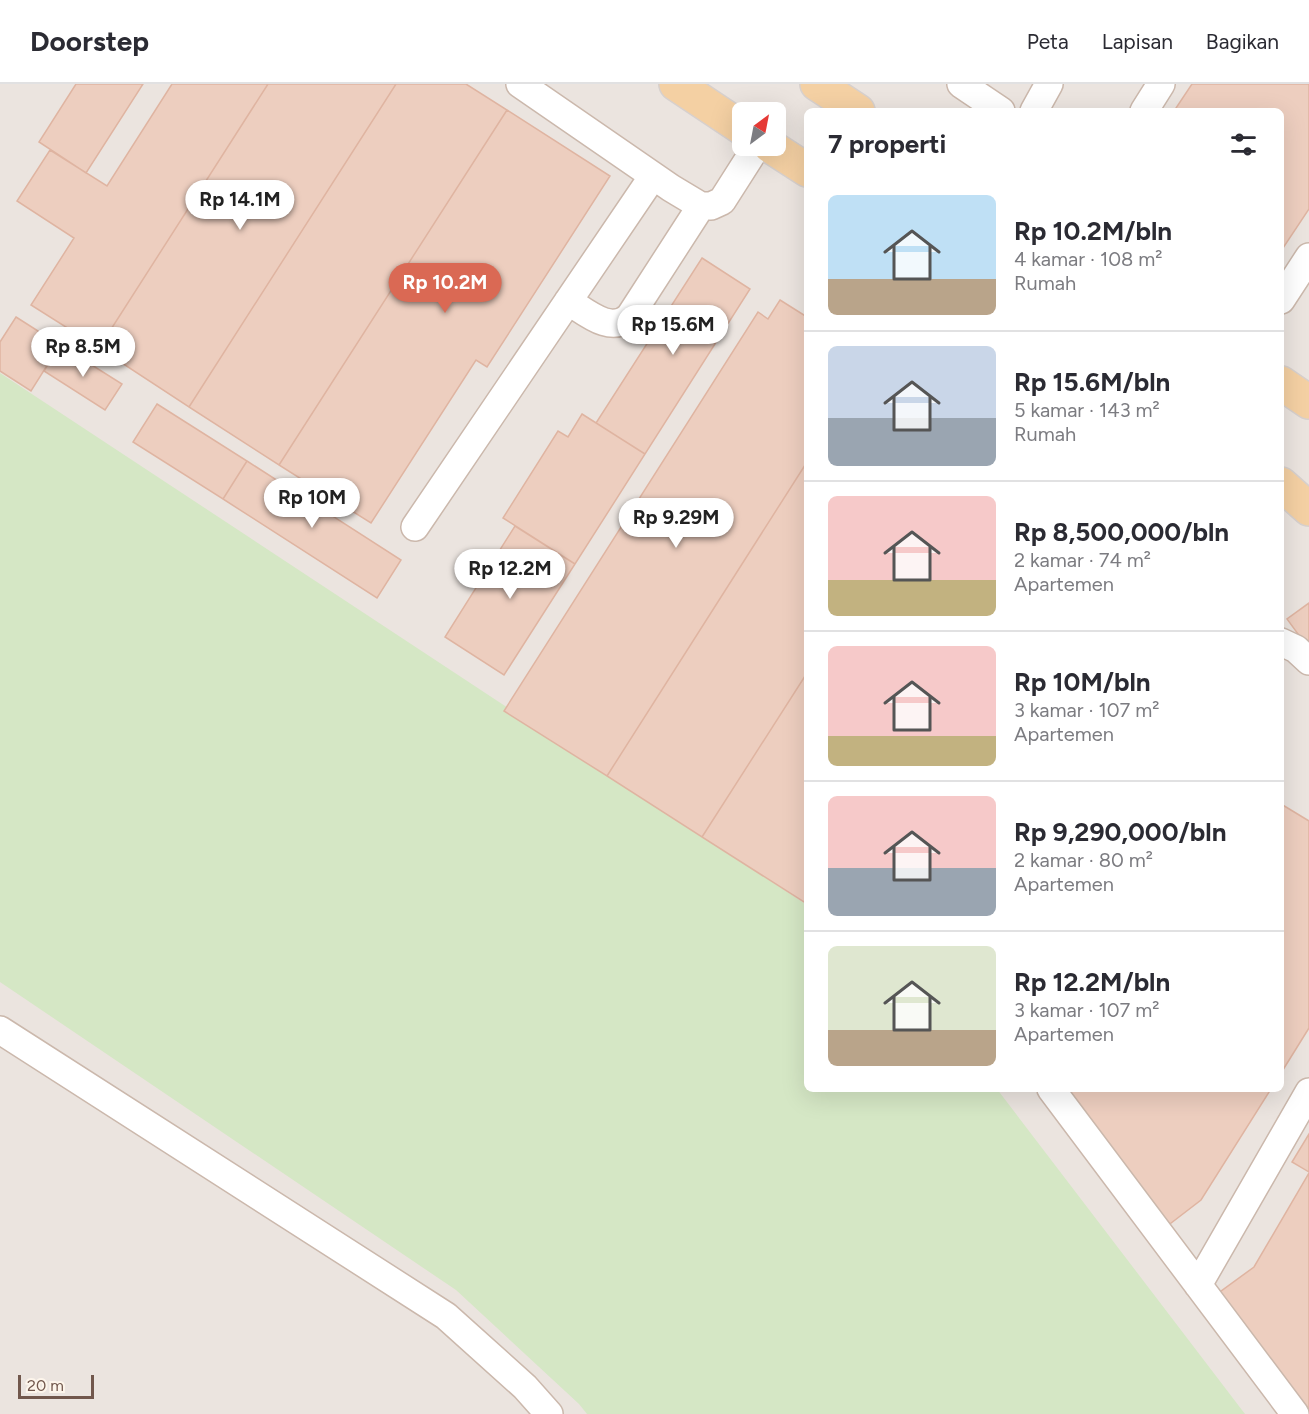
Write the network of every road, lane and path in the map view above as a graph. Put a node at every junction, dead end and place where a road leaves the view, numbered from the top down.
1 (520, 84) edge
2 (817, 84) edge
3 (961, 84) edge
4 (1049, 84) edge
5 (1161, 84) edge
6 (687, 89) edge
7 (853, 108) edge
8 (997, 108) edge
9 (1036, 108) edge
10 (1146, 108) edge
11 (732, 121) edge
12 (751, 156) edge
13 (785, 156) edge
14 (804, 168) edge
15 (653, 176) junction
16 (701, 206) junction
17 (1309, 257) edge
18 (1284, 295) edge
19 (568, 302) junction
20 (1284, 487) edge
21 (1309, 509) edge
22 (415, 527) dead end
23 (1284, 643) edge
24 (1309, 661) edge
25 (0, 1030) edge
26 (1053, 1092) edge
27 (1309, 1092) edge
28 (1198, 1285) junction
29 (549, 1414) edge
30 (1295, 1414) edge

1 - 15 street
2 - 7 main road
3 - 8 street
4 - 9 street
5 - 10 street
6 - 11 main road
12 - 16 street
13 - 14 main road
15 - 16 street
15 - 19 street
16 - 19 street
17 - 18 street
19 - 22 street
20 - 21 main road
23 - 24 street
25 - 29 street
26 - 28 street
27 - 28 street
28 - 30 street

